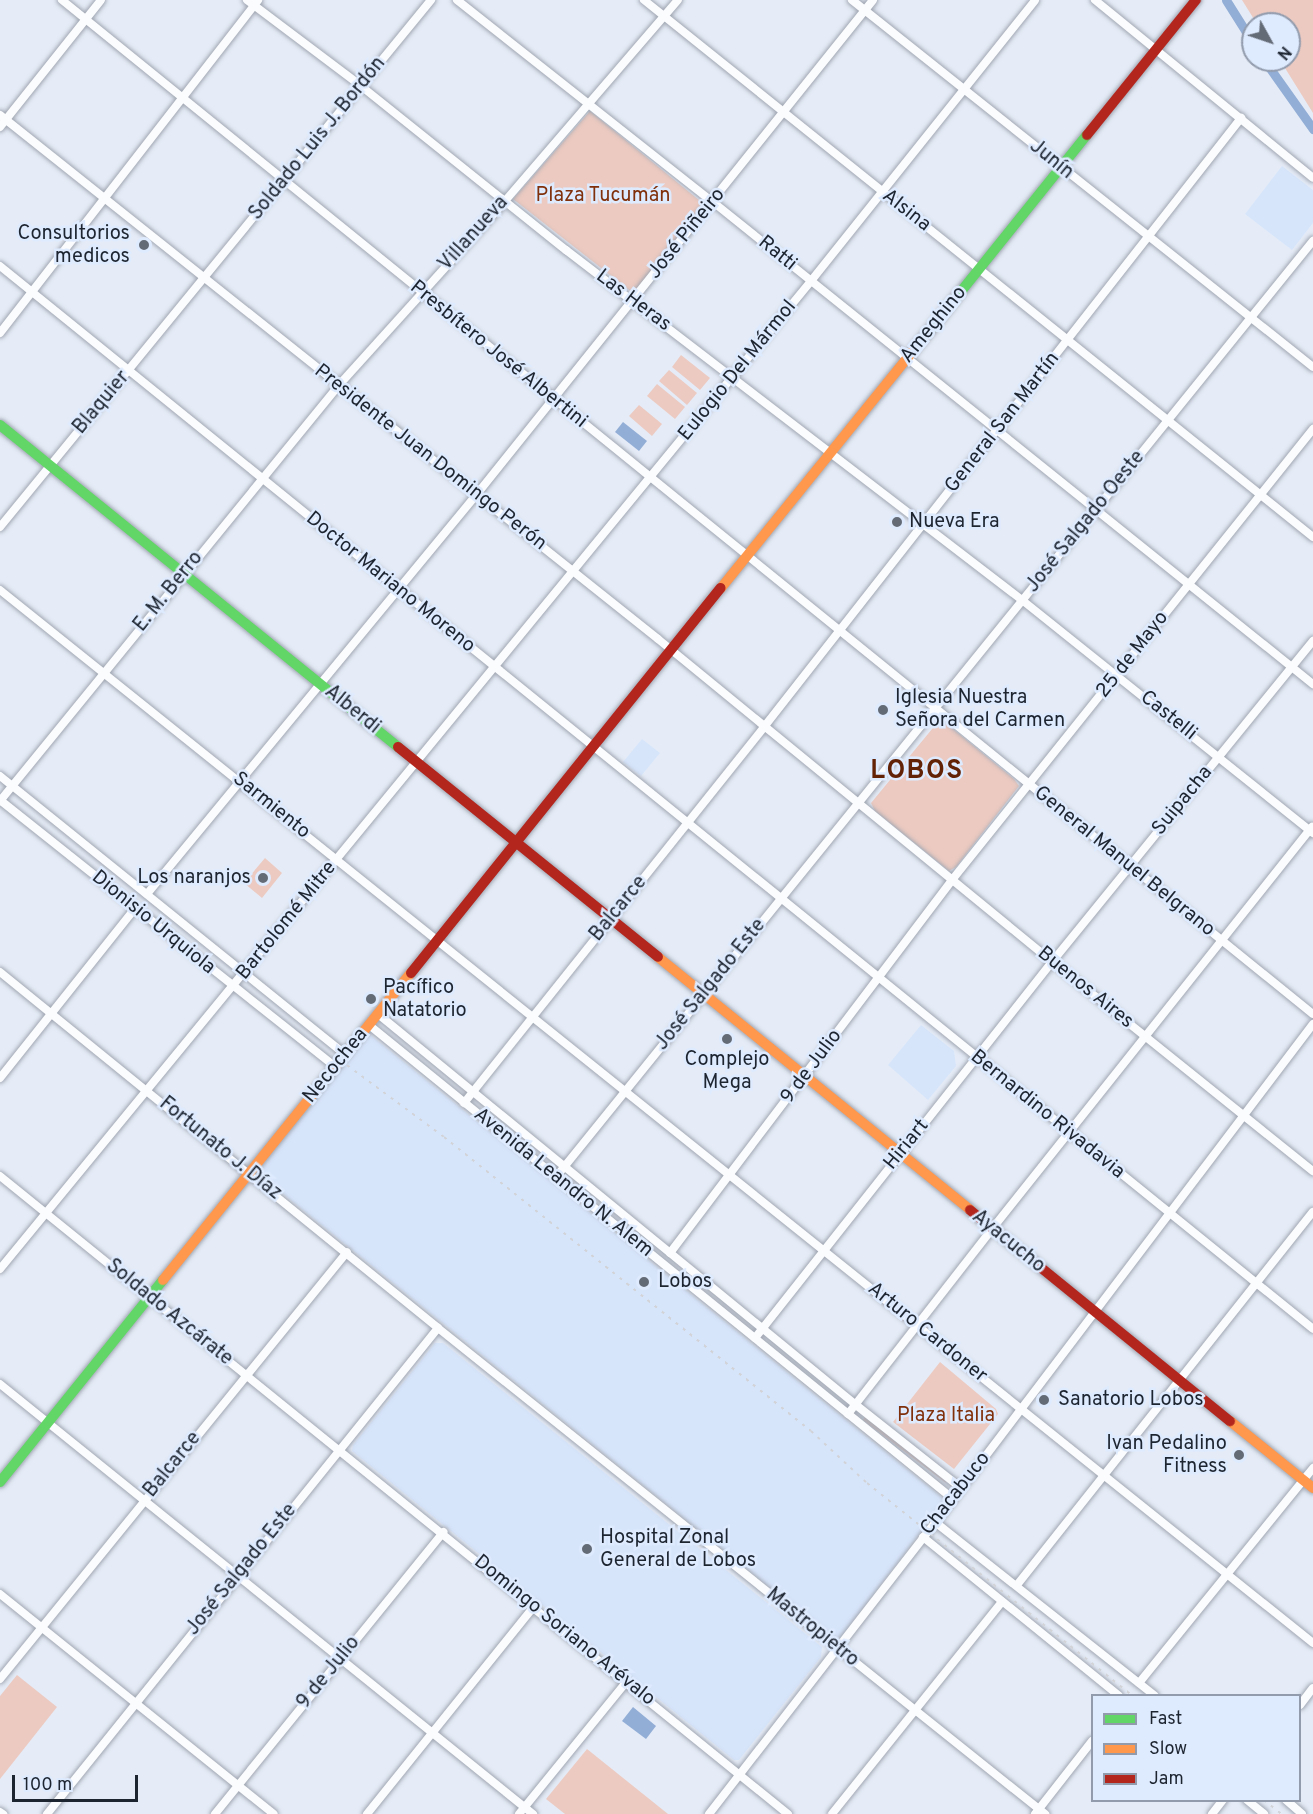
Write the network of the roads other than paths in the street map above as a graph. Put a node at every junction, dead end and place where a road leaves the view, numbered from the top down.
1 (62, 0) edge
2 (101, 0) edge
3 (431, 0) edge
4 (457, 0) edge
5 (644, 0) edge
6 (678, 0) edge
7 (852, 0) edge
8 (873, 0) edge
9 (1035, 0) edge
10 (1095, 0) edge
11 (1196, 0) edge
12 (253, 2) edge
13 (865, 10) junction
14 (664, 16) junction
15 (86, 19) junction
16 (1156, 50) junction
17 (361, 86) junction
18 (963, 89) junction
19 (181, 99) junction
20 (588, 104) junction
21 (783, 112) junction
22 (3, 117) edge
23 (1241, 118) junction
24 (0, 127) edge
25 (1061, 168) junction
26 (1313, 178) edge
27 (284, 180) junction
28 (881, 191) junction
29 (106, 198) junction
30 (505, 201) junction
31 (713, 202) junction
32 (1149, 237) junction
33 (1313, 241) edge
34 (0, 266) edge
35 (979, 269) junction
36 (205, 279) junction
37 (811, 281) junction
38 (32, 292) junction
39 (421, 292) junction
40 (633, 301) junction
41 (1252, 319) junction
42 (0, 333) edge
43 (1068, 340) junction
44 (906, 358) junction
45 (1313, 367) edge
46 (130, 370) junction
47 (733, 376) junction
48 (339, 385) junction
49 (552, 400) junction
50 (1168, 422) junction
51 (0, 425) edge
52 (1313, 429) edge
53 (997, 430) junction
54 (831, 453) junction
55 (50, 465) junction
56 (650, 478) junction
57 (260, 479) junction
58 (1261, 494) junction
59 (477, 495) junction
60 (1096, 510) junction
61 (923, 525) junction
62 (0, 527) edge
63 (1313, 537) edge
64 (746, 555) junction
65 (572, 571) junction
66 (184, 573) junction
67 (1189, 585) junction
68 (399, 589) junction
69 (0, 590) edge
70 (1022, 600) junction
71 (838, 630) junction
72 (1313, 641) edge
73 (672, 650) junction
74 (494, 667) junction
75 (1292, 667) junction
76 (104, 672) junction
77 (1117, 676) junction
78 (320, 684) junction
79 (1313, 684) edge
80 (935, 710) junction
81 (764, 727) junction
82 (594, 749) junction
83 (1218, 757) junction
84 (417, 763) junction
85 (0, 776) edge
86 (240, 780) junction
87 (13, 786) junction
88 (1029, 786) junction
89 (0, 801) edge
90 (858, 804) junction
91 (687, 824) junction
92 (1312, 830) edge
93 (516, 843) junction
94 (337, 860) junction
95 (1130, 866) junction
96 (952, 880) junction
97 (147, 894) junction
98 (781, 900) junction
99 (135, 908) junction
100 (610, 920) junction
101 (1221, 939) junction
102 (437, 940) junction
103 (1052, 962) junction
104 (0, 972) edge
105 (244, 973) junction
106 (879, 978) junction
107 (232, 987) junction
108 (704, 996) junction
109 (52, 1014) junction
110 (378, 1014) junction
111 (1313, 1014) edge
112 (532, 1018) junction
113 (1313, 1024) edge
114 (369, 1025) junction
115 (1144, 1037) junction
116 (345, 1054) junction
117 (977, 1059) junction
118 (334, 1066) junction
119 (804, 1077) junction
120 (0, 1078) edge
121 (147, 1090) junction
122 (625, 1091) junction
123 (473, 1092) junction
124 (464, 1103) junction
125 (1244, 1114) junction
126 (1069, 1133) junction
127 (899, 1154) junction
128 (565, 1167) junction
129 (1313, 1171) edge
130 (249, 1173) junction
131 (730, 1174) junction
132 (0, 1176) edge
133 (556, 1177) junction
134 (1313, 1212) edge
135 (45, 1213) junction
136 (1169, 1213) junction
137 (992, 1229) junction
138 (645, 1232) junction
139 (636, 1242) junction
140 (825, 1251) junction
141 (347, 1252) junction
142 (670, 1253) junction
143 (0, 1269) edge
144 (693, 1271) junction
145 (685, 1281) junction
146 (1258, 1284) junction
147 (150, 1297) junction
148 (1095, 1312) junction
149 (916, 1326) junction
150 (438, 1328) junction
151 (762, 1329) junction
152 (1313, 1329) edge
153 (754, 1338) junction
154 (247, 1375) junction
155 (1180, 1381) junction
156 (0, 1384) edge
157 (856, 1405) junction
158 (1022, 1408) junction
159 (848, 1414) junction
160 (48, 1422) junction
161 (339, 1450) junction
162 (1313, 1468) edge
163 (1105, 1475) junction
164 (1303, 1480) junction
165 (0, 1482) edge
166 (962, 1488) junction
167 (1313, 1488) edge
168 (146, 1499) junction
169 (953, 1499) junction
170 (935, 1522) junction
171 (443, 1532) junction
172 (923, 1538) junction
173 (238, 1575) junction
174 (1227, 1575) junction
175 (1017, 1585) junction
176 (0, 1594) edge
177 (1002, 1602) junction
178 (534, 1606) junction
179 (42, 1628) junction
180 (1313, 1643) edge
181 (838, 1649) junction
182 (340, 1659) junction
183 (0, 1679) edge
184 (627, 1681) junction
185 (1139, 1683) junction
186 (1313, 1688) edge
187 (1118, 1694) edge
188 (1154, 1694) edge
189 (1301, 1703) edge
190 (135, 1704) junction
191 (916, 1709) junction
192 (432, 1733) junction
193 (1091, 1742) edge
194 (740, 1775) junction
195 (238, 1786) junction
196 (1221, 1802) edge
197 (1249, 1802) edge
198 (1288, 1802) edge
199 (522, 1811) edge
200 (1040, 1812) edge
201 (47, 1814) edge
202 (215, 1814) edge
203 (274, 1814) edge
204 (367, 1814) edge
205 (533, 1814) edge
206 (709, 1814) edge
207 (788, 1814) edge
208 (832, 1814) edge
209 (1212, 1814) edge
210 (1264, 1814) edge
211 (1302, 1814) edge

1 - 15 street, Presbítero José Albertini
2 - 15 street
3 - 17 street, Soldado Luis J. Bordón
4 - 20 street, Ratti
5 - 14 street, Alsina
6 - 14 street, Villanueva
7 - 13 street, Junín
8 - 13 street, José Piñeiro
9 - 18 street, Eulogio Del Mármol
10 - 16 street
11 - 16 street, Ameghino
12 - 17 street, Las Heras
12 - 19 street
13 - 18 street, Junín
13 - 21 street, José Piñeiro
14 - 20 street, Villanueva
14 - 21 street, Alsina
15 - 19 street, Presbítero José Albertini
15 - 22 street
16 - 23 street
16 - 25 street, Ameghino
17 - 27 street, Soldado Luis J. Bordón
17 - 30 street, Las Heras
18 - 25 street, Junín
18 - 28 street, Eulogio Del Mármol
19 - 27 street, Presbítero José Albertini
19 - 29 street
20 - 30 street, Villanueva
20 - 31 street, Ratti
21 - 28 street, Alsina
21 - 31 street, José Piñeiro
22 - 24 street
22 - 29 street, Presidente Juan Domingo Perón
23 - 26 street
23 - 32 street, General San Martín
25 - 32 street, Junín
25 - 35 street, Ameghino
27 - 36 street, Soldado Luis J. Bordón
27 - 39 street, Presbítero José Albertini
28 - 35 street, Alsina
28 - 37 street, Eulogio Del Mármol
29 - 36 street, Presidente Juan Domingo Perón
29 - 38 street
30 - 39 street, Villanueva
30 - 40 street, Las Heras
31 - 37 street, Ratti
31 - 40 street, José Piñeiro
32 - 41 street, Junín
32 - 43 street, General San Martín
33 - 41 street, José Salgado Oeste
34 - 38 street, Doctor Mariano Moreno
35 - 43 street, Alsina
35 - 44 street, Ameghino
36 - 46 street, Blaquier
36 - 48 street, Presidente Juan Domingo Perón
37 - 44 street, Ratti
37 - 47 street, Eulogio Del Mármol
38 - 42 street
38 - 46 street, Doctor Mariano Moreno
39 - 48 street, Villanueva
39 - 49 street, Presbítero José Albertini
40 - 47 street, Las Heras
40 - 49 street, José Piñeiro
41 - 45 street, Junín
41 - 50 street, José Salgado Oeste
43 - 50 street, Alsina
43 - 53 street, General San Martín
44 - 53 street, Ratti
44 - 54 street, Ameghino
46 - 55 street, Blaquier
46 - 57 street, Doctor Mariano Moreno
47 - 54 street, Las Heras
47 - 56 street, Eulogio Del Mármol
48 - 57 street, E. M. Berro
48 - 59 street, Presidente Juan Domingo Perón
49 - 56 street, Presbítero José Albertini
49 - 59 street, José Piñeiro
50 - 58 street, Alsina
50 - 60 street, José Salgado Oeste
51 - 55 street, Alberdi
52 - 58 street, 25 de Mayo
53 - 60 street, Ratti
53 - 61 street, General San Martín
54 - 61 street, Las Heras
54 - 64 street, Ameghino
55 - 62 street, Blaquier
55 - 66 street, Alberdi
56 - 64 street, Presbítero José Albertini
56 - 65 street, Eulogio Del Mármol
57 - 66 street, E. M. Berro
57 - 68 street, Doctor Mariano Moreno
58 - 63 street, Alsina
58 - 67 street, 25 de Mayo
59 - 65 street, Presidente Juan Domingo Perón
59 - 68 street, José Piñeiro
60 - 67 street, Ratti
60 - 70 street, José Salgado Oeste
61 - 70 street, Las Heras
61 - 71 street, General San Martín
64 - 71 street, Presbítero José Albertini
64 - 73 street, Ameghino
65 - 73 street, Presidente Juan Domingo Perón
65 - 74 street, Bartolomé Mitre
66 - 76 street, E. M. Berro
66 - 78 street, Alberdi
67 - 75 street, Ratti
67 - 77 street, 25 de Mayo
68 - 74 street, Doctor Mariano Moreno
68 - 78 street, José Piñeiro
69 - 76 street, Sarmiento
70 - 77 street, Castelli
70 - 80 street, José Salgado Oeste
71 - 80 street, Presbítero José Albertini
71 - 81 street, General San Martín
72 - 75 street, Suipacha
73 - 81 street, Presidente Juan Domingo Perón
73 - 82 street, Necochea
74 - 82 street, Doctor Mariano Moreno
74 - 84 street, Bartolomé Mitre
75 - 79 street, Ratti
75 - 83 street, Suipacha
76 - 86 street, Sarmiento
76 - 87 street, E. M. Berro
77 - 83 street, Castelli
77 - 88 street, 25 de Mayo
78 - 84 street, Alberdi
78 - 86 street, José Piñeiro
80 - 88 street, General Manuel Belgrano
80 - 90 street, José Salgado Oeste
81 - 90 street, Presidente Juan Domingo Perón
81 - 91 street, Balcarce
82 - 91 street, Doctor Mariano Moreno
82 - 93 street, Necochea
83 - 92 street, Castelli
83 - 95 street, Suipacha
84 - 93 street, Alberdi
84 - 94 street, Bartolomé Mitre
85 - 87 street, Dionisio Urquiola
86 - 94 street, Sarmiento
86 - 97 street, José Piñeiro
87 - 89 street, E. M. Berro
87 - 97 street, Dionisio Urquiola
88 - 95 street, General Manuel Belgrano
88 - 96 street, 25 de Mayo
89 - 99 street, Dionisio Urquiola
90 - 96 street, Buenos Aires
90 - 98 street, José Salgado Este
91 - 98 street, Doctor Mariano Moreno
91 - 100 street, Balcarce
92 - 101 street
93 - 100 street, Alberdi
93 - 102 street, Necochea
94 - 102 street, Sarmiento
94 - 105 street, Bartolomé Mitre
95 - 101 street, General Manuel Belgrano
95 - 103 street, Suipacha
96 - 103 street, Buenos Aires
96 - 106 street, 9 de Julio
97 - 105 street, Dionisio Urquiola
98 - 106 street, Bernardino Rivadavia
98 - 108 street, José Salgado Este
99 - 107 street, Dionisio Urquiola
99 - 109 street
100 - 108 street, Alberdi
100 - 112 street, Balcarce
101 - 111 street, General Manuel Belgrano
101 - 115 street
102 - 110 street, Necochea
102 - 112 street, Sarmiento
103 - 115 street, Buenos Aires
103 - 117 street, Hiriart
104 - 109 street, Fortunato J. Díaz
105 - 107 street, Bartolomé Mitre
105 - 116 street, Dionisio Urquiola
106 - 117 street, Bernardino Rivadavia
106 - 119 street, 9 de Julio
107 - 118 street, Dionisio Urquiola
107 - 121 street, Bartolomé Mitre
108 - 119 street, Ayacucho
108 - 122 street, José Salgado Este
109 - 120 street
109 - 121 street, Fortunato J. Díaz
110 - 114 street, Necochea
110 - 123 street, Avenida Leandro N. Alem
112 - 122 street, Sarmiento
112 - 123 street, Balcarce
113 - 125 street, Chacabuco
114 - 116 street, Necochea
114 - 124 street, Avenida Leandro N. Alem
115 - 125 street, Buenos Aires
115 - 126 street
116 - 118 street, Necochea
117 - 126 street, Bernardino Rivadavia
117 - 127 street, Hiriart
118 - 130 street, Necochea
119 - 127 street, Ayacucho
119 - 131 street, 9 de Julio
121 - 130 street, Fortunato J. Díaz
121 - 135 street, Bartolomé Mitre
122 - 128 street, José Salgado Este
122 - 131 street, Arturo Cardoner
123 - 124 street, Balcarce
123 - 128 street, Avenida Leandro N. Alem
124 - 133 street, Avenida Leandro N. Alem
125 - 129 street, Buenos Aires
125 - 136 street, Chacabuco
126 - 136 street, Bernardino Rivadavia
126 - 137 street
127 - 137 street, Ayacucho
127 - 140 street, Hiriart
128 - 133 street, José Salgado Este
128 - 138 street, Avenida Leandro N. Alem
130 - 141 street, Fortunato J. Díaz
130 - 147 street, Necochea
131 - 140 street, Arturo Cardoner
131 - 142 street, 9 de Julio
132 - 135 street, Soldado Azcárate
133 - 139 street, Avenida Leandro N. Alem
134 - 146 street
135 - 143 street, Bartolomé Mitre
135 - 147 street, Soldado Azcárate
136 - 146 street, Bernardino Rivadavia
136 - 148 street, Chacabuco
137 - 148 street, Ayacucho
137 - 149 street
138 - 139 street
138 - 142 street, Avenida Leandro N. Alem
139 - 145 street, Avenida Leandro N. Alem
140 - 149 street, Arturo Cardoner
140 - 151 street, Hiriart
141 - 150 street, Fortunato J. Díaz
141 - 154 street, Balcarce
142 - 144 street, Avenida Leandro N. Alem
144 - 145 street
144 - 151 street, Avenida Leandro N. Alem
145 - 153 street, Avenida Leandro N. Alem
146 - 152 street, Bernardino Rivadavia
146 - 155 street
147 - 154 street, Soldado Azcárate
147 - 160 street, Necochea
148 - 155 street, Ayacucho
148 - 158 street, Chacabuco
149 - 157 street
149 - 158 street, Arturo Cardoner
150 - 161 street, José Salgado Este
150 - 181 street, Mastropietro
151 - 153 street, Hiriart
151 - 157 street, Avenida Leandro N. Alem
153 - 159 street, Avenida Leandro N. Alem
154 - 161 street, Soldado Azcárate
154 - 168 street, Balcarce
155 - 163 street
155 - 164 street, Ayacucho
156 - 160 street
157 - 159 street
157 - 166 street, Avenida Leandro N. Alem
158 - 163 street, Arturo Cardoner
158 - 166 street, Chacabuco
159 - 169 street, Avenida Leandro N. Alem
160 - 165 street, Necochea
160 - 168 street
161 - 171 street, Domingo Soriano Arévalo
161 - 173 street, José Salgado Este
162 - 164 street
163 - 174 street, Arturo Cardoner
163 - 175 street
164 - 167 street, Ayacucho
164 - 174 street
166 - 169 street, Chacabuco
168 - 173 street
168 - 179 street, Balcarce
169 - 170 street, Chacabuco
170 - 172 street, Chacabuco
170 - 175 street
171 - 178 street, Domingo Soriano Arévalo
171 - 182 street, 9 de Julio
172 - 177 street
172 - 181 street, Chacabuco
173 - 182 street
173 - 190 street, José Salgado Este
174 - 180 street, Arturo Cardoner
174 - 185 street
175 - 185 street
176 - 179 street
177 - 187 street
177 - 191 street
178 - 184 street, Domingo Soriano Arévalo
178 - 192 street
179 - 183 street, Balcarce
179 - 190 street
181 - 191 street, Mastropietro
181 - 194 street, Chacabuco
182 - 192 street
182 - 195 street, 9 de Julio
184 - 194 street, Domingo Soriano Arévalo
184 - 199 street
185 - 188 street
186 - 189 street
190 - 195 street
190 - 201 street, José Salgado Este
191 - 200 street, Mastropietro
191 - 208 street
192 - 199 street
192 - 204 street
193 - 200 street
194 - 206 street, Chacabuco
194 - 207 street, Domingo Soriano Arévalo
195 - 202 street, 9 de Julio
195 - 203 street
196 - 209 street
197 - 210 street
198 - 211 street
199 - 205 street

